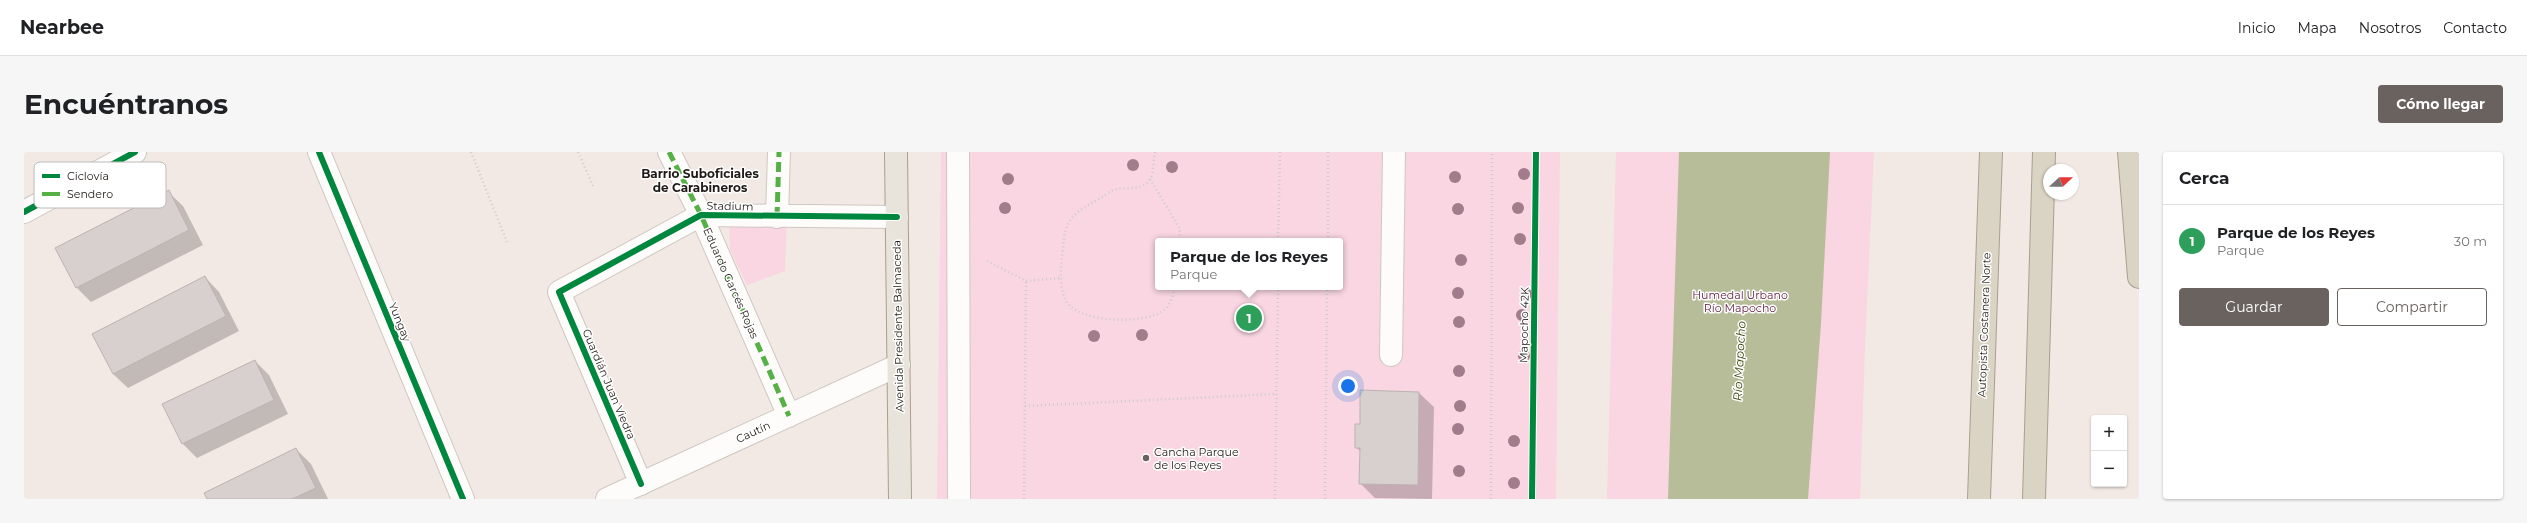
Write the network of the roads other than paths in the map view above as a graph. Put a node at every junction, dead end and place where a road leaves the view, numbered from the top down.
1 (135, 152) edge
2 (319, 152) edge
3 (669, 152) edge
4 (779, 152) edge
5 (896, 152) edge
6 (958, 152) edge
7 (1394, 152) edge
8 (1991, 152) edge
9 (2044, 152) edge
10 (2129, 152) edge
11 (116, 162) edge
12 (34, 207) edge
13 (24, 212) edge
14 (701, 215) junction
15 (777, 217) junction
16 (897, 217) junction
17 (2139, 277) edge
18 (559, 292) joint
19 (1390, 355) dead end
20 (899, 365) junction
21 (789, 416) junction
22 (641, 484) junction
23 (463, 499) edge
24 (607, 499) edge
25 (900, 499) edge
26 (959, 499) edge
27 (1979, 499) edge
28 (2034, 499) edge

1 - 11 street
2 - 23 street, Yungay
3 - 14 street, Eduardo Garcés Rojas
4 - 15 street
5 - 16 main road, Avenida Presidente Balmaceda
6 - 26 street
7 - 19 street
8 - 27 highway, Autopista Costanera Norte
9 - 28 highway
10 - 17 highway
12 - 13 street
14 - 15 street, Stadium
14 - 18 street, Stadium
14 - 21 street, Eduardo Garcés Rojas
15 - 16 street, Stadium
16 - 20 main road, Avenida Presidente Balmaceda
18 - 22 street, Guardián Juan Viedra
20 - 21 street, Cautín
20 - 25 main road, Avenida Presidente Balmaceda
21 - 22 street, Cautín
22 - 24 street, Cautín

